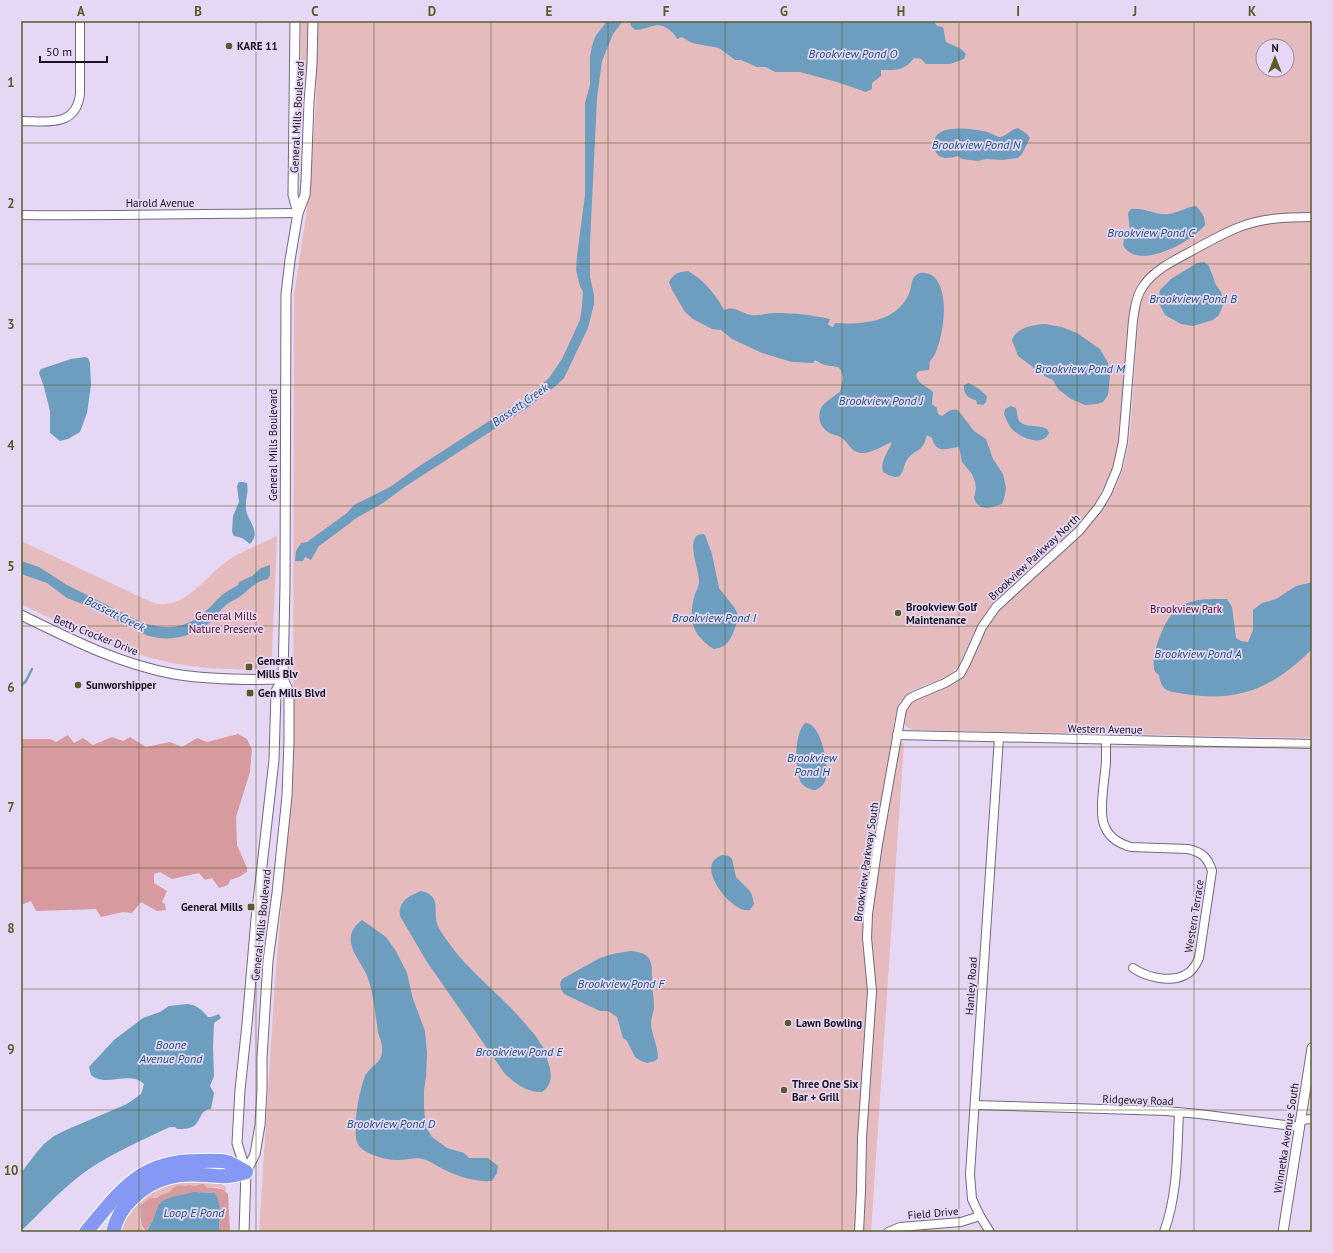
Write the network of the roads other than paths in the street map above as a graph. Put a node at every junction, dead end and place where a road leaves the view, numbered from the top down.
1 (80, 21) edge
2 (295, 21) edge
3 (313, 21) edge
4 (21, 121) edge
5 (298, 213) junction
6 (21, 215) edge
7 (1312, 217) edge
8 (21, 615) edge
9 (283, 679) junction
10 (897, 735) junction
11 (999, 737) junction
12 (1106, 740) junction
13 (1312, 744) edge
14 (1133, 968) dead end
15 (1312, 1048) edge
16 (975, 1105) junction
17 (1179, 1112) junction
18 (1312, 1119) edge
19 (1300, 1123) junction
20 (246, 1172) junction
21 (980, 1216) junction
22 (86, 1232) edge
23 (113, 1232) edge
24 (244, 1232) edge
25 (859, 1232) edge
26 (888, 1232) edge
27 (990, 1232) edge
28 (1164, 1232) edge
29 (1283, 1232) edge

1 - 4 street
2 - 5 street, General Mills Boulevard
3 - 5 street, General Mills Boulevard
5 - 6 street, Harold Avenue
5 - 9 street, General Mills Boulevard
7 - 10 street, Brookview Parkway North
8 - 9 street, Betty Crocker Drive
9 - 20 street, General Mills Boulevard
9 - 20 street, General Mills Boulevard
10 - 11 street, Western Avenue
10 - 25 street, Brookview Parkway South
11 - 12 street, Western Avenue
11 - 16 street, Hanley Road
12 - 13 street, Western Avenue
12 - 14 street, Western Terrace
15 - 19 street, Winnetka Avenue South
16 - 17 street, Ridgeway Road
16 - 21 street, Hanley Road
17 - 19 street, Ridgeway Road
17 - 28 street
18 - 19 street, Ridgeway Road
19 - 29 street, Winnetka Avenue South
20 - 22 highway
20 - 23 highway
20 - 24 street, General Mills Boulevard
21 - 26 street, Field Drive
21 - 27 street, Hanley Road

